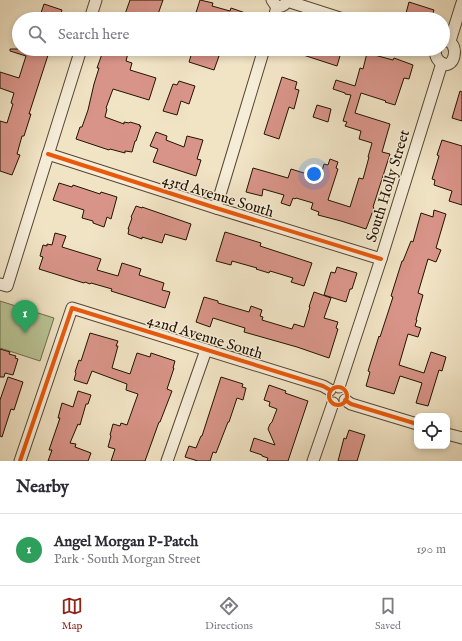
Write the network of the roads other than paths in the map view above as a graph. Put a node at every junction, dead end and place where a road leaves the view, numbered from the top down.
1 (96, 0) edge
2 (281, 2) edge
3 (462, 3) edge
4 (92, 12) edge
5 (277, 12) edge
6 (317, 12) edge
7 (450, 32) edge
8 (450, 42) edge
9 (460, 55) edge
10 (79, 56) edge
11 (262, 56) edge
12 (436, 56) edge
13 (442, 63) junction
14 (48, 154) junction
15 (216, 208) junction
16 (381, 259) junction
17 (3, 285) edge
18 (206, 350) junction
19 (335, 388) junction
20 (345, 400) junction
21 (333, 403) junction
22 (414, 423) edge
23 (450, 435) edge
24 (462, 438) edge
25 (20, 461) edge
26 (167, 461) edge
27 (313, 461) edge

1 - 4 street
2 - 5 street
2 - 6 street
3 - 7 street
8 - 9 street
9 - 13 street
10 - 14 street
11 - 15 street
12 - 13 street
13 - 16 street, South Holly Street
14 - 15 street, 43rd Avenue South
14 - 17 street
15 - 16 street, 43rd Avenue South
16 - 19 street, South Holly Street
18 - 19 street, 42nd Avenue South
18 - 25 street, 42nd Avenue South
18 - 26 street
19 - 20 street
19 - 21 street
20 - 21 street
20 - 22 street
21 - 27 street
23 - 24 street

